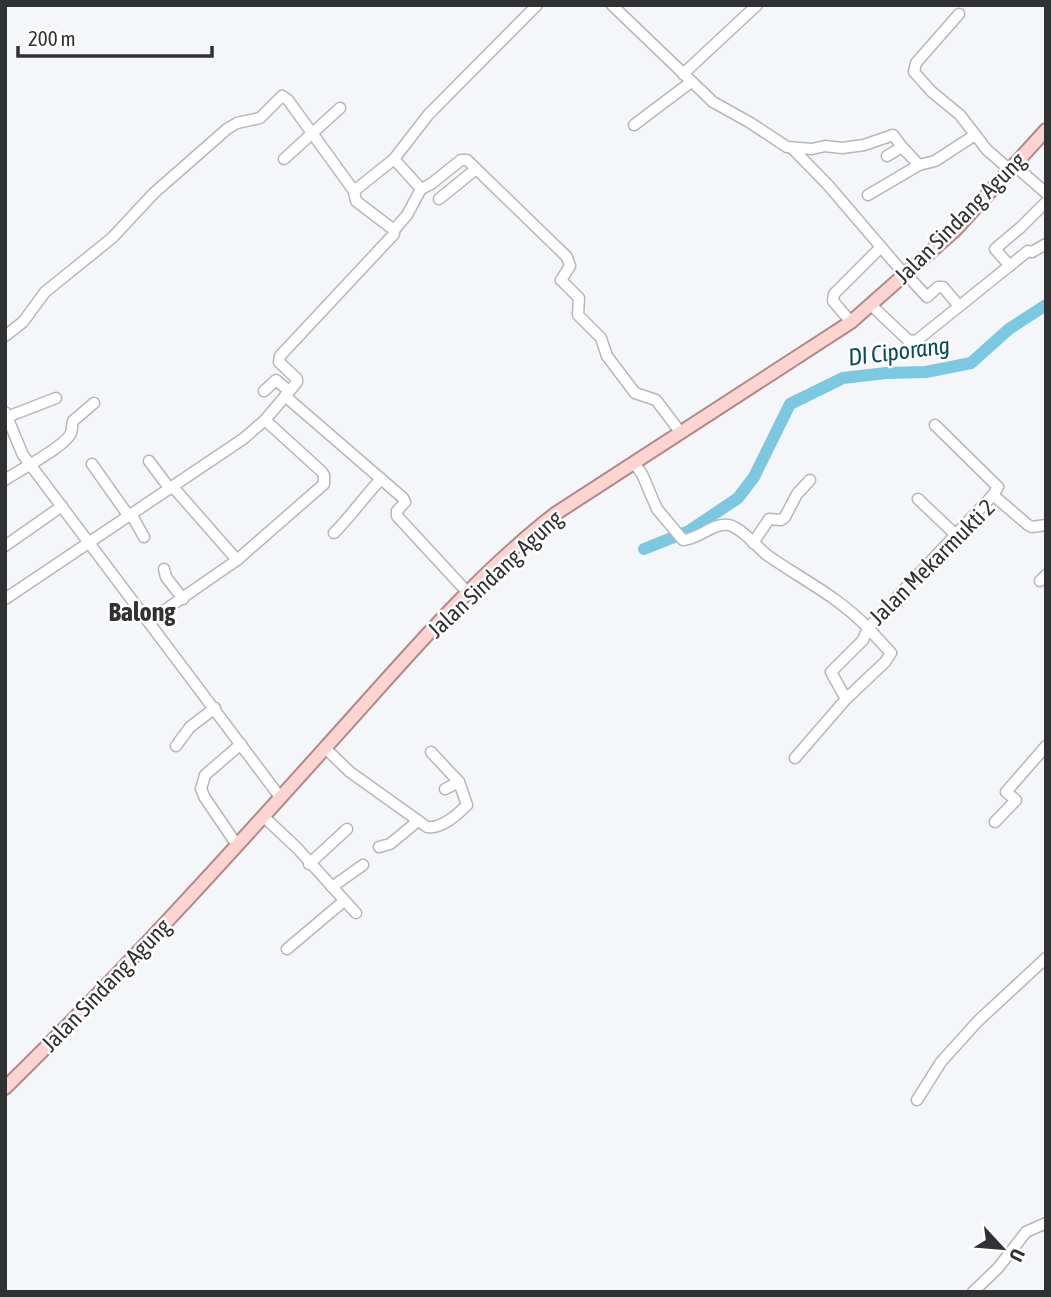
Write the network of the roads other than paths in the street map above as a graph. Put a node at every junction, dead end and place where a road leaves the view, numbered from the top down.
1 (537, 5) edge
2 (612, 5) edge
3 (757, 5) edge
4 (959, 14) dead end
5 (682, 74) junction
6 (691, 82) junction
7 (340, 108) dead end
8 (635, 125) dead end
9 (1046, 130) edge
10 (313, 133) junction
11 (975, 135) junction
12 (902, 147) junction
13 (793, 149) junction
14 (887, 156) dead end
15 (284, 159) dead end
16 (394, 159) junction
17 (919, 165) junction
18 (1012, 168) junction
19 (477, 169) junction
20 (421, 189) junction
21 (354, 191) junction
22 (1046, 193) edge
23 (868, 195) dead end
24 (439, 199) dead end
25 (1046, 202) edge
26 (394, 230) junction
27 (1046, 244) edge
28 (881, 247) junction
29 (1010, 266) junction
30 (905, 274) junction
31 (871, 304) junction
32 (959, 306) junction
33 (851, 322) junction
34 (5, 336) edge
35 (264, 391) dead end
36 (287, 394) junction
37 (55, 398) dead end
38 (94, 403) dead end
39 (7, 417) edge
40 (265, 420) junction
41 (935, 425) dead end
42 (681, 433) junction
43 (149, 461) dead end
44 (634, 463) junction
45 (92, 464) dead end
46 (30, 465) junction
47 (5, 480) edge
48 (381, 480) junction
49 (810, 480) dead end
50 (172, 488) junction
51 (993, 495) junction
52 (918, 499) dead end
53 (62, 506) junction
54 (130, 515) junction
55 (1046, 524) edge
56 (334, 533) dead end
57 (956, 536) junction
58 (144, 537) dead end
59 (89, 541) junction
60 (753, 543) junction
61 (5, 546) edge
62 (237, 560) junction
63 (164, 569) dead end
64 (469, 594) junction
65 (5, 599) edge
66 (183, 599) junction
67 (149, 621) junction
68 (868, 628) junction
69 (846, 699) junction
70 (215, 708) junction
71 (241, 744) junction
72 (176, 746) dead end
73 (1046, 746) edge
74 (325, 748) junction
75 (431, 752) dead end
76 (795, 758) dead end
77 (459, 782) junction
78 (444, 789) dead end
79 (280, 797) junction
80 (263, 816) junction
81 (418, 821) junction
82 (995, 822) dead end
83 (347, 829) dead end
84 (237, 845) junction
85 (379, 847) dead end
86 (309, 864) junction
87 (363, 866) dead end
88 (332, 887) junction
89 (344, 901) junction
90 (356, 912) dead end
91 (287, 949) dead end
92 (1046, 958) edge
93 (5, 1088) edge
94 (917, 1100) dead end
95 (1046, 1223) edge
96 (972, 1292) edge

1 - 16 street
2 - 5 street
3 - 5 street
4 - 11 street
5 - 6 street
6 - 8 street
6 - 13 street
7 - 10 street
9 - 18 main road, Jalan Sindang Agung
10 - 15 street
10 - 21 street
10 - 34 street
11 - 17 street
11 - 18 street
12 - 13 street
12 - 14 street
12 - 17 street
13 - 28 street
16 - 20 street
16 - 21 street
17 - 23 street
18 - 22 street
18 - 30 main road, Jalan Sindang Agung
19 - 20 street
19 - 24 street
19 - 42 street
20 - 26 street
21 - 26 street
25 - 29 street
26 - 36 street
27 - 29 street
28 - 30 street
28 - 33 street
29 - 32 street
30 - 31 main road, Jalan Sindang Agung
30 - 32 street
31 - 32 street
31 - 33 main road, Jalan Sindang Agung
33 - 42 main road, Jalan Sindang Agung
35 - 36 street
36 - 40 street
36 - 48 street
37 - 39 street
38 - 46 street
39 - 46 street
40 - 50 street
40 - 62 street
41 - 51 street
42 - 44 main road, Jalan Sindang Agung
43 - 50 street
44 - 60 street, Jalan Mekarmukti 2
44 - 64 main road, Jalan Sindang Agung
45 - 54 street
46 - 47 street
46 - 53 street
48 - 56 street
48 - 64 street
49 - 60 street
50 - 54 street
50 - 62 street
51 - 55 street, Jalan Mekarmukti 2
51 - 57 street, Jalan Mekarmukti 2
52 - 57 street
53 - 59 street
53 - 61 street
54 - 58 street
54 - 59 street
57 - 68 street, Jalan Mekarmukti 2
59 - 65 street
59 - 67 street
60 - 68 street, Jalan Mekarmukti 2
62 - 66 street
63 - 66 street
64 - 74 main road, Jalan Sindang Agung
66 - 67 street
67 - 70 street
68 - 69 street
68 - 69 street
69 - 76 street
70 - 71 street
70 - 72 street
71 - 79 street
71 - 84 street
73 - 82 street
74 - 79 main road, Jalan Sindang Agung
74 - 81 street
75 - 77 street
77 - 78 street
77 - 81 street
79 - 80 main road, Jalan Sindang Agung
80 - 84 main road, Jalan Sindang Agung
80 - 86 street
81 - 85 street
83 - 86 street
84 - 93 main road, Jalan Sindang Agung
86 - 88 street
87 - 88 street
88 - 89 street
89 - 90 street
89 - 91 street
92 - 94 street
95 - 96 street

